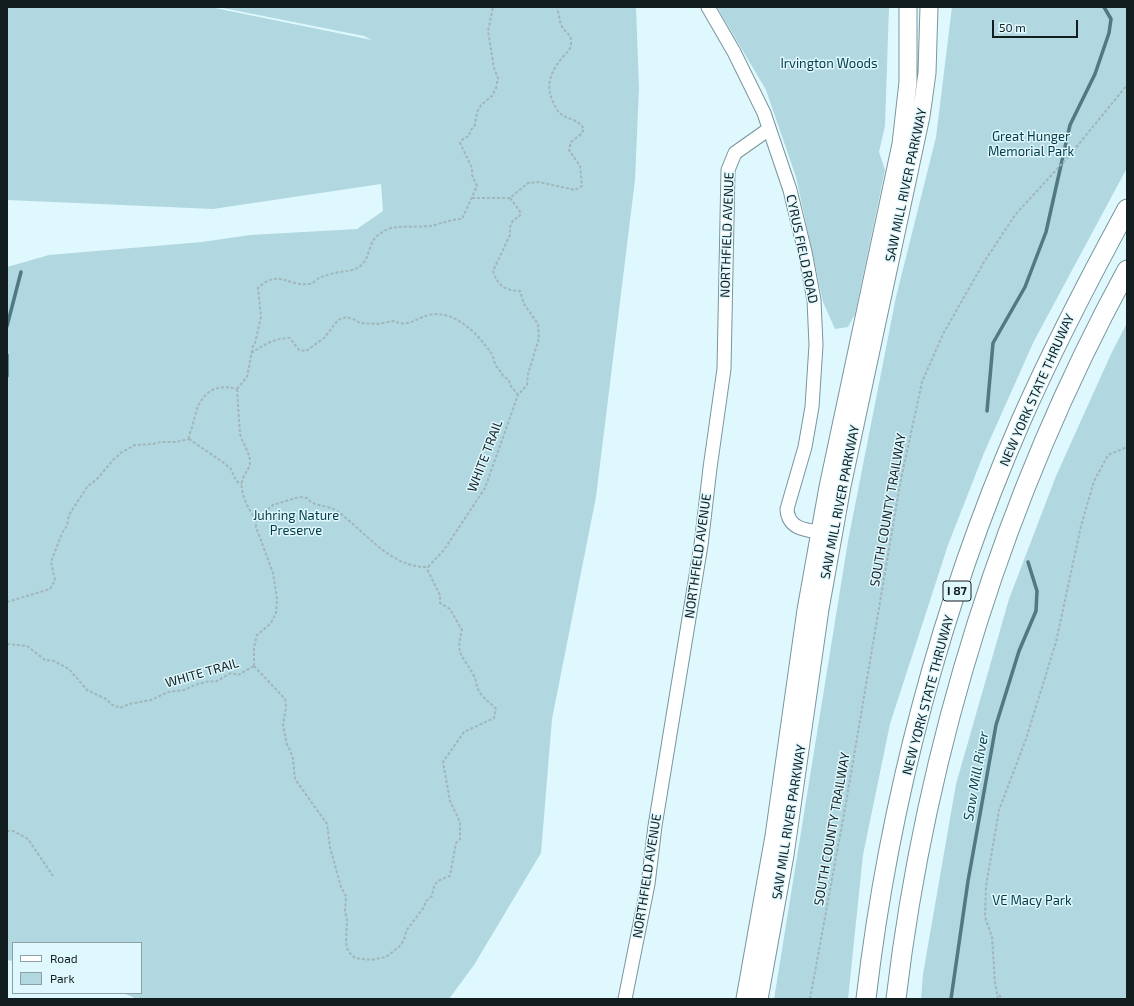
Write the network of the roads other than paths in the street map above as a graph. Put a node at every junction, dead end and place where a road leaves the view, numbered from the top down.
1 (708, 7) edge
2 (908, 7) edge
3 (929, 7) edge
4 (769, 128) junction
5 (1127, 209) edge
6 (1127, 270) edge
7 (819, 532) junction
8 (625, 999) edge
9 (745, 999) edge
10 (759, 999) edge
11 (866, 999) edge
12 (896, 999) edge

1 - 4 street, CYRUS FIELD ROAD
2 - 7 highway, SAW MILL RIVER PARKWAY
3 - 10 highway, SAW MILL RIVER PARKWAY
4 - 7 street, CYRUS FIELD ROAD
4 - 8 street, NORTHFIELD AVENUE
5 - 11 highway, NEW YORK STATE THRUWAY / I 87
6 - 12 highway, NEW YORK STATE THRUWAY / I 87
7 - 9 highway, SAW MILL RIVER PARKWAY

